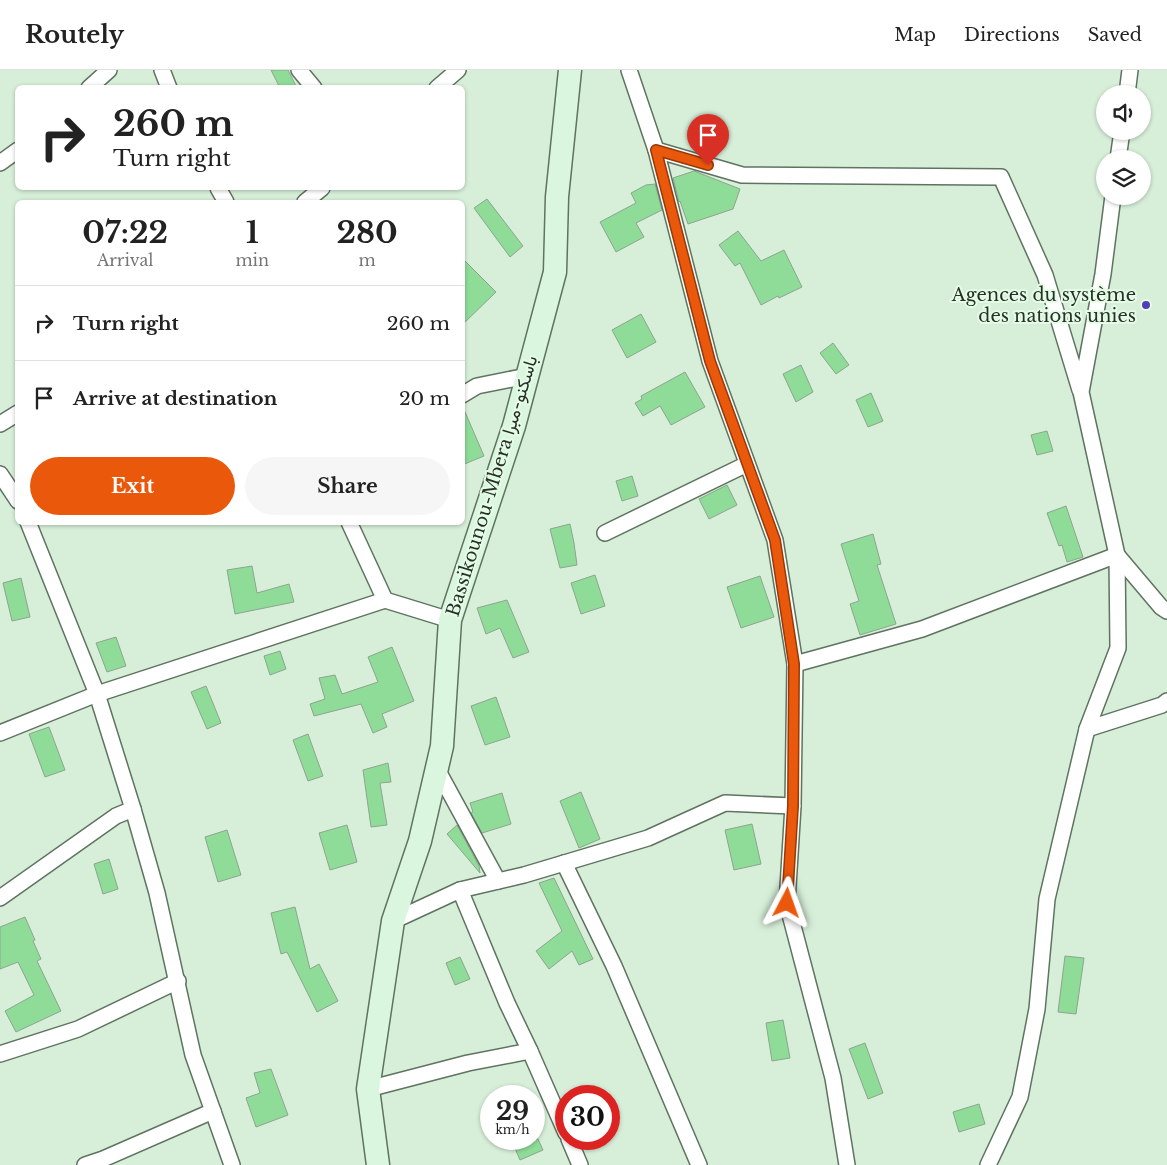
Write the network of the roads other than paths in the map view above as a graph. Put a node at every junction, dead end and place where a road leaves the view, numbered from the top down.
1 (109, 70) edge
2 (162, 70) edge
3 (299, 70) edge
4 (458, 70) edge
5 (570, 70) edge
6 (629, 70) edge
7 (1130, 70) edge
8 (92, 85) edge
9 (168, 85) edge
10 (312, 85) edge
11 (440, 85) edge
12 (1128, 85) edge
13 (656, 150) junction
14 (15, 152) edge
15 (0, 163) edge
16 (320, 190) edge
17 (307, 200) edge
18 (1112, 205) edge
19 (527, 376) junction
20 (1081, 392) junction
21 (465, 393) edge
22 (15, 415) edge
23 (0, 424) edge
24 (747, 464) junction
25 (0, 474) edge
26 (15, 496) edge
27 (29, 525) edge
28 (350, 525) edge
29 (605, 533) dead end
30 (1117, 555) junction
31 (385, 600) junction
32 (1167, 611) edge
33 (450, 620) junction
34 (794, 664) junction
35 (97, 694) junction
36 (1167, 700) edge
37 (1087, 729) junction
38 (0, 733) edge
39 (437, 769) junction
40 (793, 806) junction
41 (133, 809) junction
42 (564, 863) junction
43 (498, 882) junction
44 (460, 890) junction
45 (0, 898) edge
46 (393, 921) junction
47 (178, 981) junction
48 (530, 1051) junction
49 (0, 1054) edge
50 (368, 1089) junction
51 (555, 1108) edge
52 (213, 1111) junction
53 (574, 1150) edge
54 (85, 1165) edge
55 (232, 1165) edge
56 (378, 1165) edge
57 (580, 1165) edge
58 (699, 1165) edge
59 (847, 1165) edge
60 (988, 1165) edge

1 - 8 street
2 - 9 street
3 - 10 street
4 - 11 street
5 - 19 street, Bassikounou-Mbera باسكنو-مبرا
6 - 13 street
7 - 12 street
13 - 20 street
13 - 24 street
14 - 15 street
16 - 17 street
18 - 20 street
19 - 21 street
19 - 33 street, Bassikounou-Mbera باسكنو-مبرا
20 - 30 street
22 - 23 street
24 - 29 street
24 - 34 street
25 - 26 street
27 - 35 street
28 - 31 street
30 - 32 street
30 - 34 street
30 - 37 street
31 - 33 street
31 - 35 street
33 - 39 street, Bassikounou-Mbera باسكنو-مبرا
34 - 40 street
35 - 38 street
35 - 41 street
36 - 37 street
37 - 60 street
39 - 43 street
39 - 46 street, Bassikounou-Mbera باسكنو-مبرا
40 - 42 street
40 - 59 street
41 - 45 street
41 - 47 street
42 - 43 street
42 - 58 street
43 - 44 street
44 - 46 street
44 - 48 street
46 - 50 street, Bassikounou-Mbera باسكنو-مبرا
47 - 49 street
47 - 52 street
48 - 50 street
48 - 51 street
50 - 56 street, Bassikounou-Mbera باسكنو-مبرا
52 - 54 street
52 - 55 street
53 - 57 street

